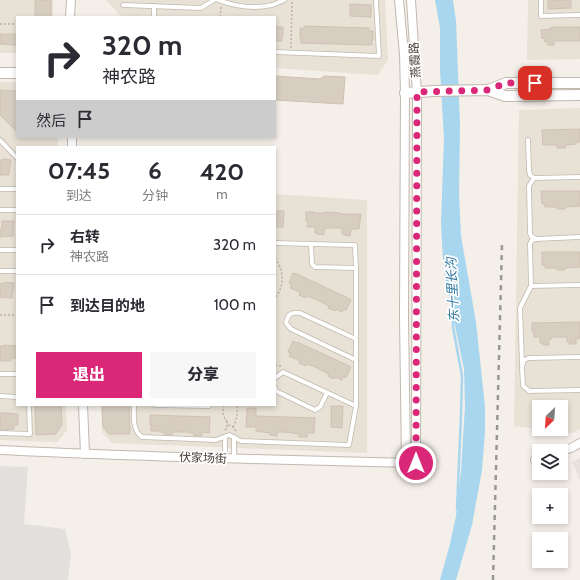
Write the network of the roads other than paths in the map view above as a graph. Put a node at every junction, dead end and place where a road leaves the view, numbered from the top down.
1 (71, 0) edge
2 (214, 0) edge
3 (219, 0) edge
4 (284, 0) edge
5 (376, 0) edge
6 (399, 0) edge
7 (411, 0) edge
8 (541, 0) edge
9 (123, 5) dead end
10 (154, 6) junction
11 (580, 15) edge
12 (70, 16) edge
13 (154, 16) edge
14 (276, 52) edge
15 (0, 73) edge
16 (16, 73) edge
17 (580, 83) edge
18 (488, 90) junction
19 (417, 92) junction
20 (405, 93) junction
21 (580, 95) edge
22 (0, 140) edge
23 (528, 140) dead end
24 (16, 157) edge
25 (580, 177) edge
26 (534, 178) junction
27 (0, 190) edge
28 (16, 190) edge
29 (0, 210) edge
30 (16, 210) edge
31 (580, 238) edge
32 (536, 239) junction
33 (276, 243) edge
34 (311, 244) junction
35 (0, 250) edge
36 (16, 250) edge
37 (356, 268) junction
38 (0, 271) edge
39 (16, 271) edge
40 (580, 285) edge
41 (531, 286) junction
42 (356, 339) junction
43 (580, 357) edge
44 (356, 360) junction
45 (522, 364) junction
46 (0, 374) edge
47 (16, 374) edge
48 (276, 377) edge
49 (580, 390) edge
50 (276, 392) edge
51 (327, 393) junction
52 (0, 396) edge
53 (16, 397) edge
54 (29, 406) edge
55 (83, 406) edge
56 (134, 406) edge
57 (356, 406) junction
58 (0, 433) edge
59 (225, 437) junction
60 (234, 437) junction
61 (580, 443) edge
62 (568, 449) edge
63 (0, 450) edge
64 (85, 454) junction
65 (225, 459) junction
66 (234, 459) junction
67 (406, 462) junction

1 - 12 street
2 - 10 lane
3 - 4 lane
5 - 14 lane
6 - 20 street, 燕霞路
7 - 19 street, 燕霞路
8 - 11 lane
9 - 10 lane
10 - 13 lane
15 - 16 street
17 - 18 street
18 - 19 street
18 - 21 street
19 - 20 street
19 - 67 street, 燕霞路
20 - 67 street, 燕霞路
22 - 24 lane
23 - 26 lane
25 - 26 lane
26 - 32 lane
27 - 28 lane
29 - 30 lane
31 - 32 lane
32 - 41 lane
33 - 34 lane
34 - 37 lane
34 - 37 lane
35 - 36 lane
37 - 42 lane
38 - 39 lane
40 - 41 lane
41 - 45 lane
42 - 44 lane
42 - 44 lane
43 - 45 lane
44 - 57 lane
45 - 49 lane
46 - 47 lane
48 - 51 lane
50 - 51 lane
51 - 57 lane
52 - 53 lane
54 - 58 lane
55 - 64 street
56 - 59 lane
57 - 60 lane
59 - 60 lane
59 - 65 lane
60 - 66 lane
61 - 62 street
63 - 64 street, 伏家场街
64 - 65 street, 伏家场街
65 - 66 street, 伏家场街
66 - 67 street, 伏家场街

